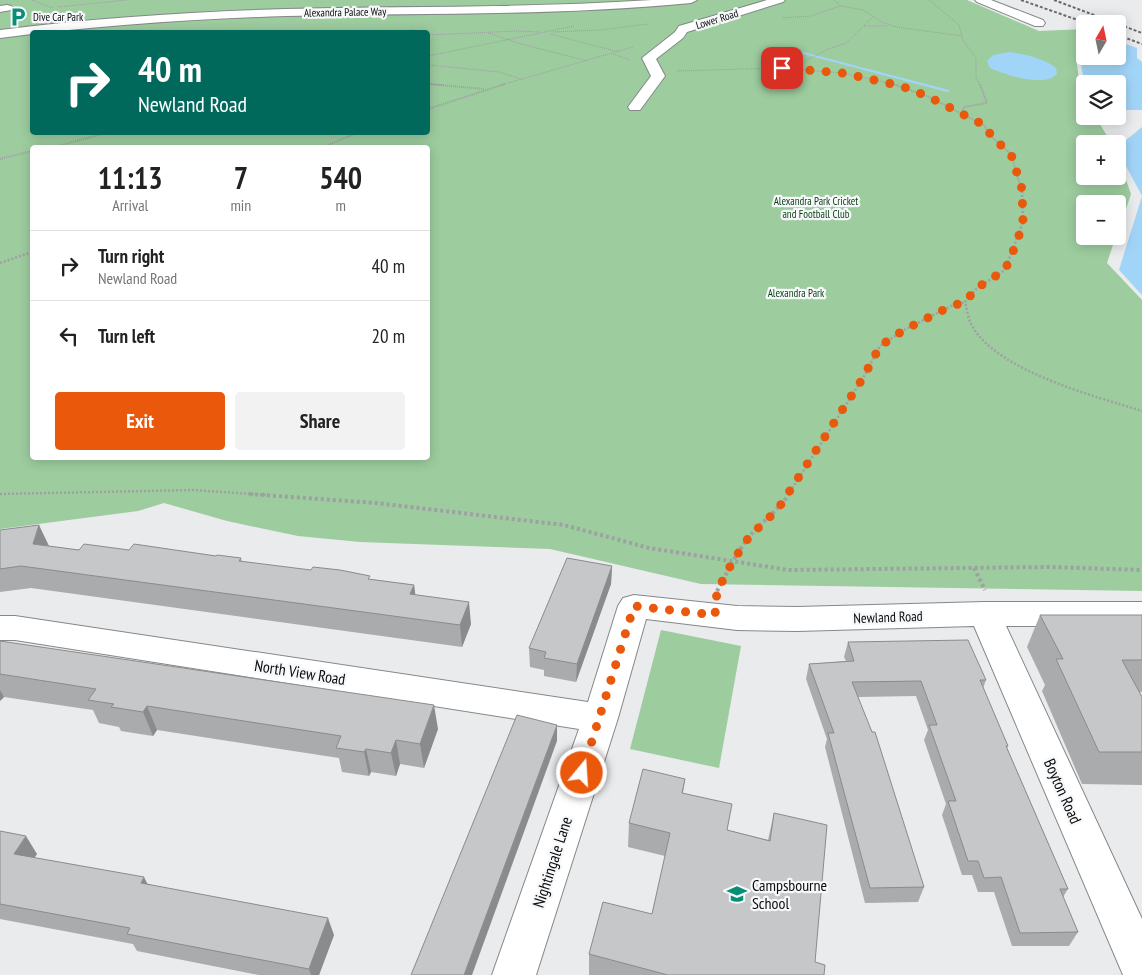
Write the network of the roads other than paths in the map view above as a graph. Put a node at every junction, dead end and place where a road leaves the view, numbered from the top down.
1 (691, 0) edge
2 (779, 0) edge
3 (981, 0) edge
4 (1039, 23) dead end
5 (36, 30) edge
6 (30, 31) edge
7 (0, 34) edge
8 (635, 107) dead end
9 (634, 606) joint
10 (985, 614) junction
11 (1142, 614) edge
12 (0, 628) edge
13 (600, 718) junction
14 (1142, 968) edge
15 (514, 975) edge

1 - 5 street, Alexandra Palace Way
2 - 8 street, Lower Road
3 - 4 street
6 - 7 street, Alexandra Palace Way
9 - 10 street, Newland Road
9 - 13 street, Nightingale Lane
10 - 11 street, Newland Road
10 - 14 street, Boyton Road
12 - 13 street, North View Road
13 - 15 street, Nightingale Lane

